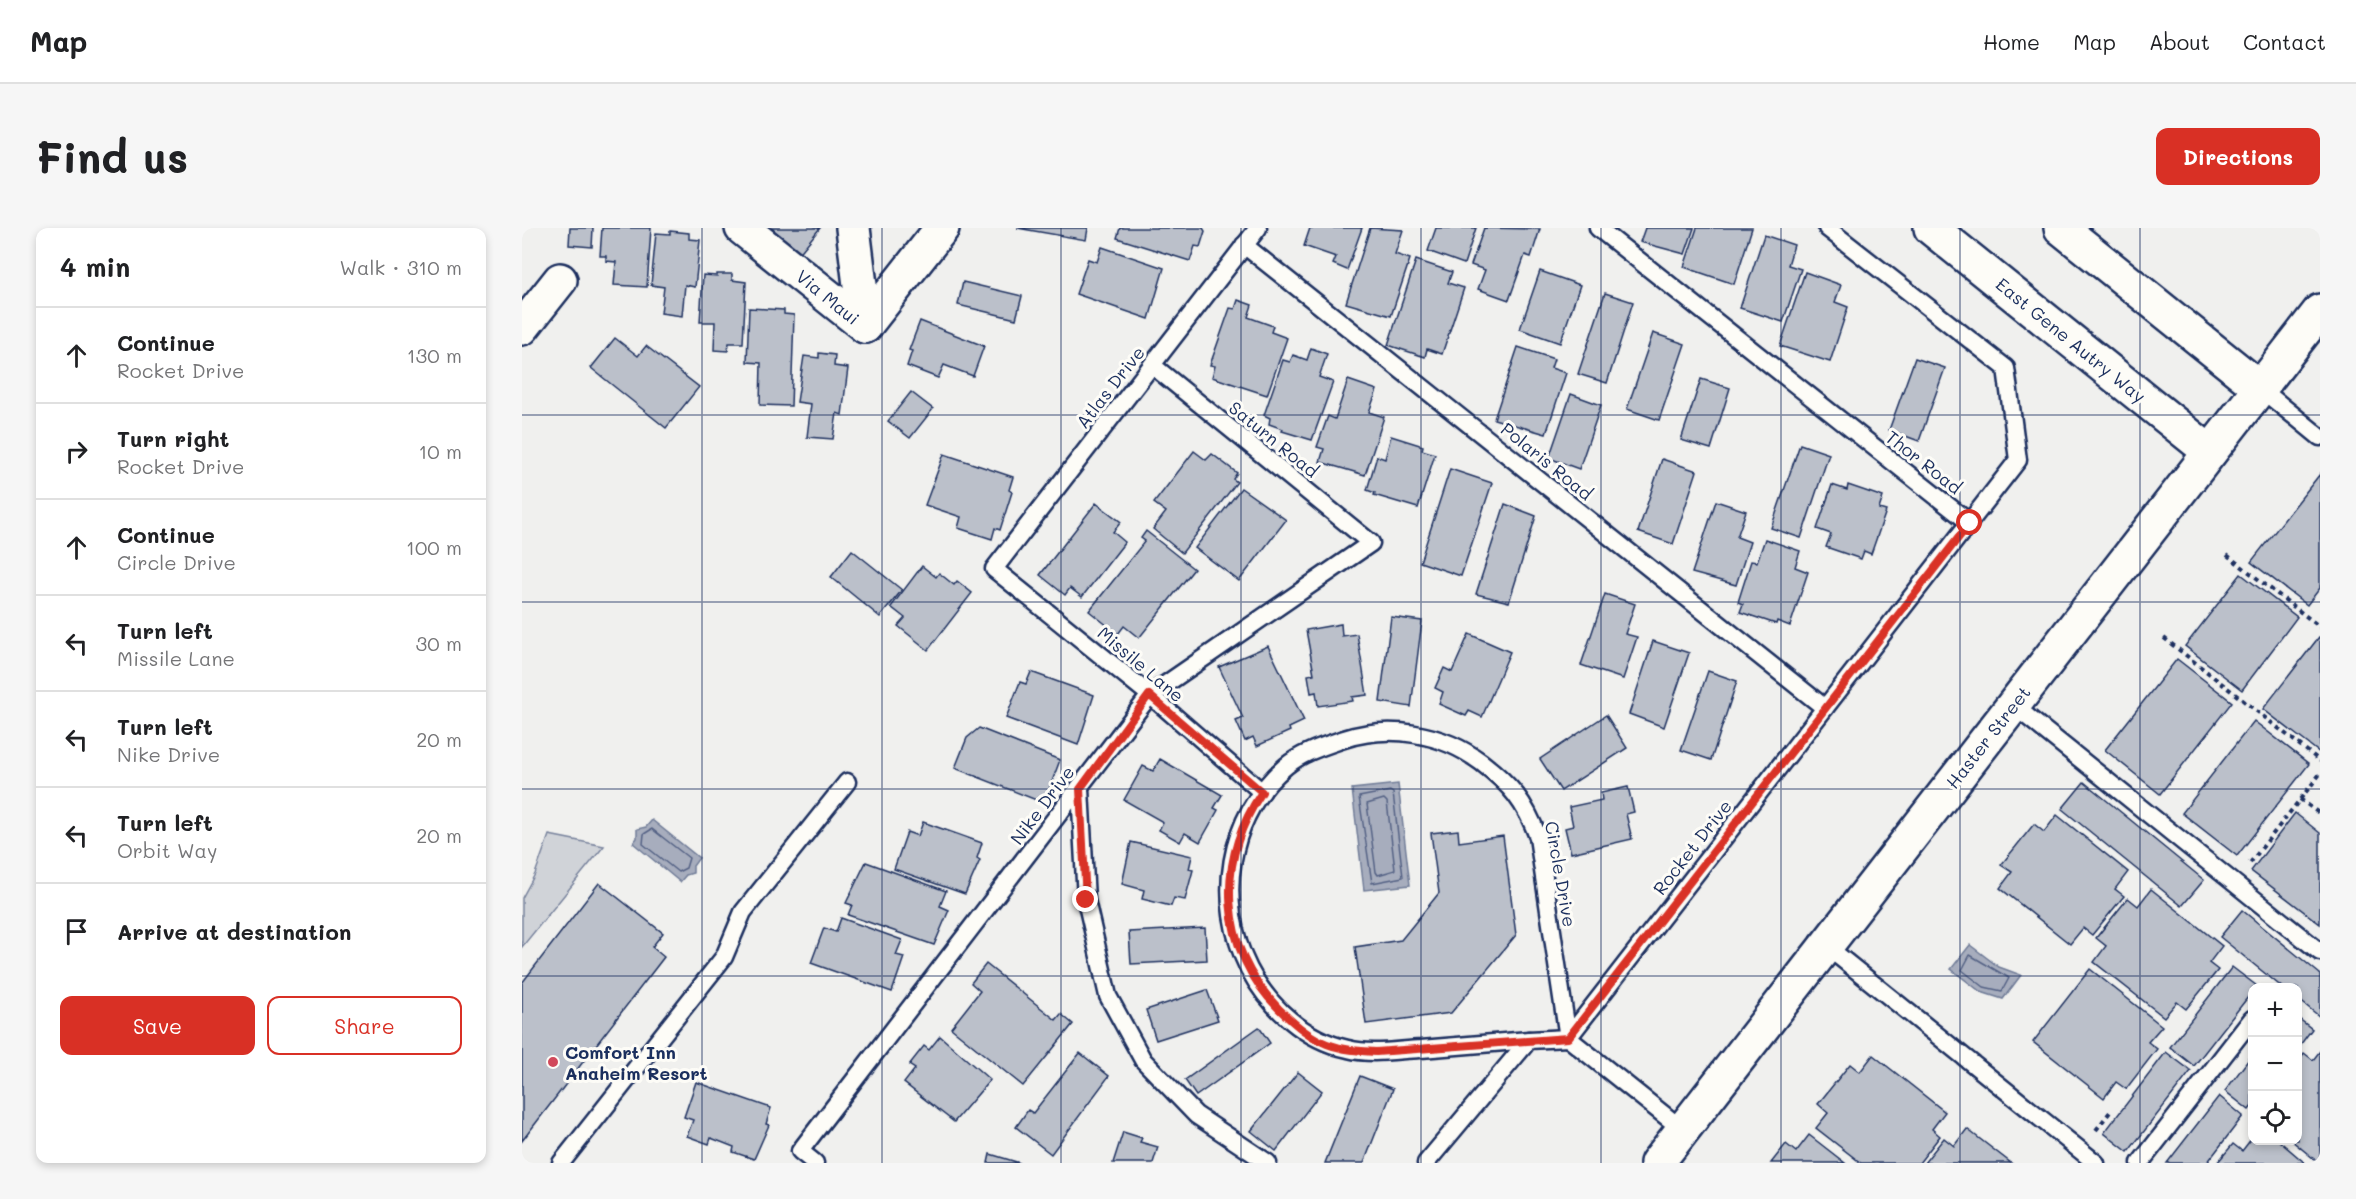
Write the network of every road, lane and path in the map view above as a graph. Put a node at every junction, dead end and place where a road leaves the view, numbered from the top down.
1 (742, 228) edge
2 (854, 228) edge
3 (942, 228) edge
4 (1258, 228) edge
5 (1598, 228) edge
6 (1827, 228) edge
7 (1931, 228) edge
8 (2061, 228) edge
9 (1244, 245) junction
10 (560, 280) dead end
11 (2320, 311) edge
12 (525, 318) edge
13 (865, 326) junction
14 (1152, 364) junction
15 (2260, 388) junction
16 (2320, 437) edge
17 (2210, 452) junction
18 (1970, 523) junction
19 (1371, 543) joint
20 (2227, 555) dead end
21 (994, 569) joint
22 (2320, 627) edge
23 (2164, 638) dead end
24 (1149, 695) junction
25 (2013, 705) junction
26 (1824, 708) junction
27 (2320, 761) edge
28 (2320, 774) edge
29 (847, 782) dead end
30 (1080, 789) junction
31 (1262, 792) junction
32 (2300, 799) junction
33 (2320, 814) edge
34 (2234, 884) junction
35 (1825, 945) junction
36 (2320, 952) edge
37 (2248, 1025) edge
38 (1568, 1038) junction
39 (1530, 1040) junction
40 (2110, 1112) dead end
41 (1683, 1130) junction
42 (2093, 1133) dead end
43 (561, 1163) edge
44 (815, 1163) edge
45 (1268, 1163) edge
46 (1426, 1163) edge
47 (1657, 1163) edge
48 (2096, 1163) edge
49 (2140, 1163) edge

1 - 13 street, Via Maui
2 - 13 street, Via Maui
3 - 13 street
4 - 9 lane, Atlas Drive
5 - 18 lane, Thor Road
6 - 18 lane
7 - 17 street, East Gene Autry Way
8 - 15 street
9 - 14 lane, Atlas Drive
9 - 26 lane, Polaris Road
10 - 12 street
11 - 15 street, Haster Street
14 - 19 lane, Saturn Road
14 - 21 lane, Atlas Drive
15 - 16 lane
15 - 17 street, Haster Street
17 - 25 street, Haster Street
18 - 26 lane, Rocket Drive
19 - 24 lane, Nike Drive
20 - 22 path
21 - 24 lane, Missile Lane
23 - 27 path
24 - 30 lane, Nike Drive
24 - 31 lane, Missile Lane
25 - 34 lane
25 - 35 street, Haster Street
26 - 38 lane, Rocket Drive
28 - 32 path
29 - 43 lane
30 - 44 lane, Nike Drive
30 - 45 lane
31 - 38 lane, Circle Drive
31 - 39 lane, Circle Drive
32 - 33 path
32 - 34 path
34 - 36 lane
35 - 41 street, Haster Street
35 - 48 lane
37 - 49 lane
38 - 39 lane
38 - 41 lane
39 - 46 lane
40 - 42 path
41 - 47 street, Haster Street

